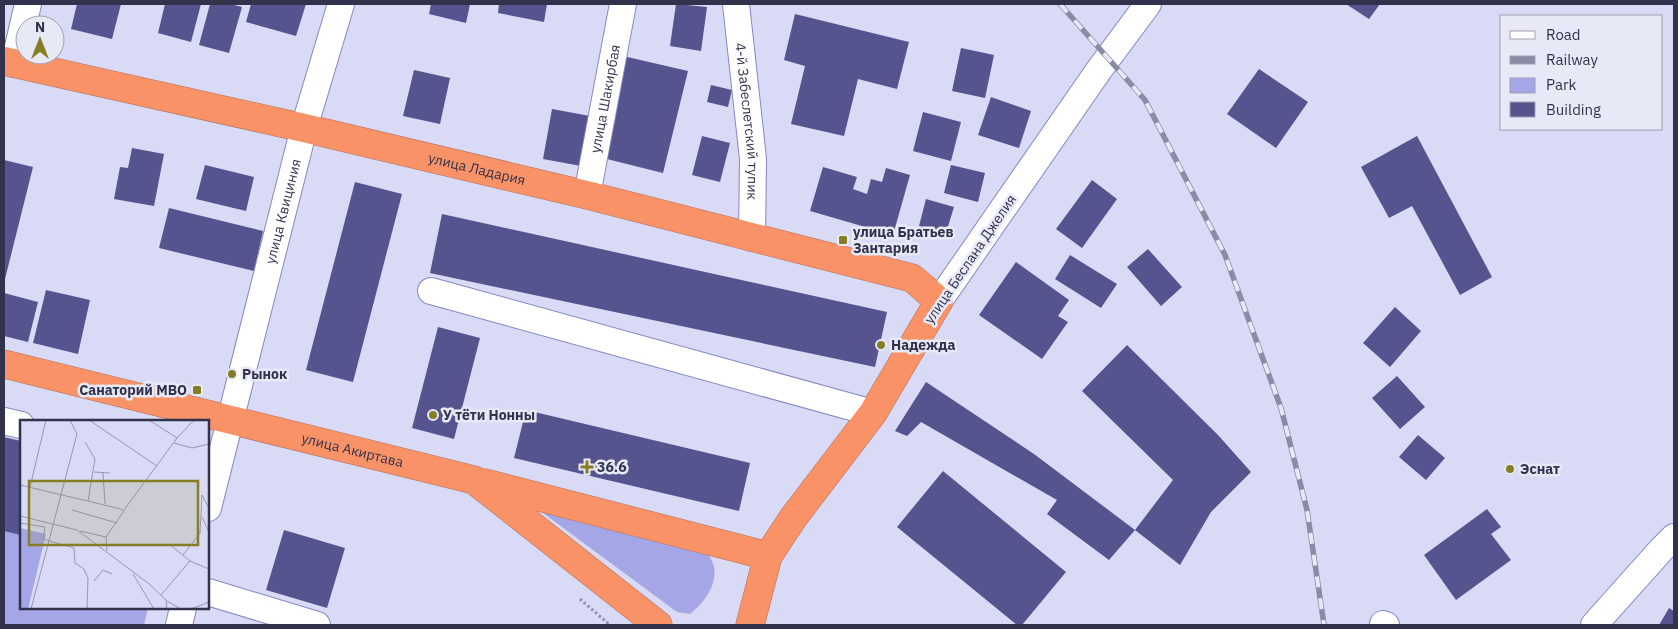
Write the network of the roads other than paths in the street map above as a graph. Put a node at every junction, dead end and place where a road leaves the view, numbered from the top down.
1 (28, 4) edge
2 (341, 4) edge
3 (623, 4) edge
4 (736, 4) edge
5 (1148, 4) edge
6 (9, 62) edge
7 (304, 128) junction
8 (587, 195) junction
9 (752, 238) junction
10 (431, 291) dead end
11 (939, 301) junction
12 (4, 364) edge
13 (873, 412) junction
14 (229, 420) junction
15 (4, 421) edge
16 (20, 425) edge
17 (474, 480) junction
18 (209, 504) edge
19 (1674, 537) edge
20 (768, 556) junction
21 (209, 592) edge
22 (183, 609) edge
23 (179, 625) edge
24 (317, 625) edge
25 (658, 625) edge
26 (750, 625) edge
27 (1594, 625) edge

1 - 6 street
2 - 7 street, улица Квициния
3 - 8 street, улица Шакирбая
4 - 9 street, 4-й Забеслетский тупик
5 - 11 street, улица Беслана Джелия
6 - 7 highway, улица Ладария
7 - 8 highway, улица Ладария
7 - 14 street, улица Квициния
8 - 9 highway, улица Ладария
9 - 11 highway, улица Ладария
10 - 13 street
11 - 13 highway, улица Беслана Джелия
12 - 14 highway, улица Акиртава
13 - 20 highway, улица Беслана Джелия
14 - 17 highway, улица Акиртава
14 - 18 street, улица Квициния
15 - 16 street
17 - 20 highway
17 - 25 highway, улица Акиртава
19 - 27 street
20 - 26 highway, улица Беслана Джелия
21 - 24 street
22 - 23 street

